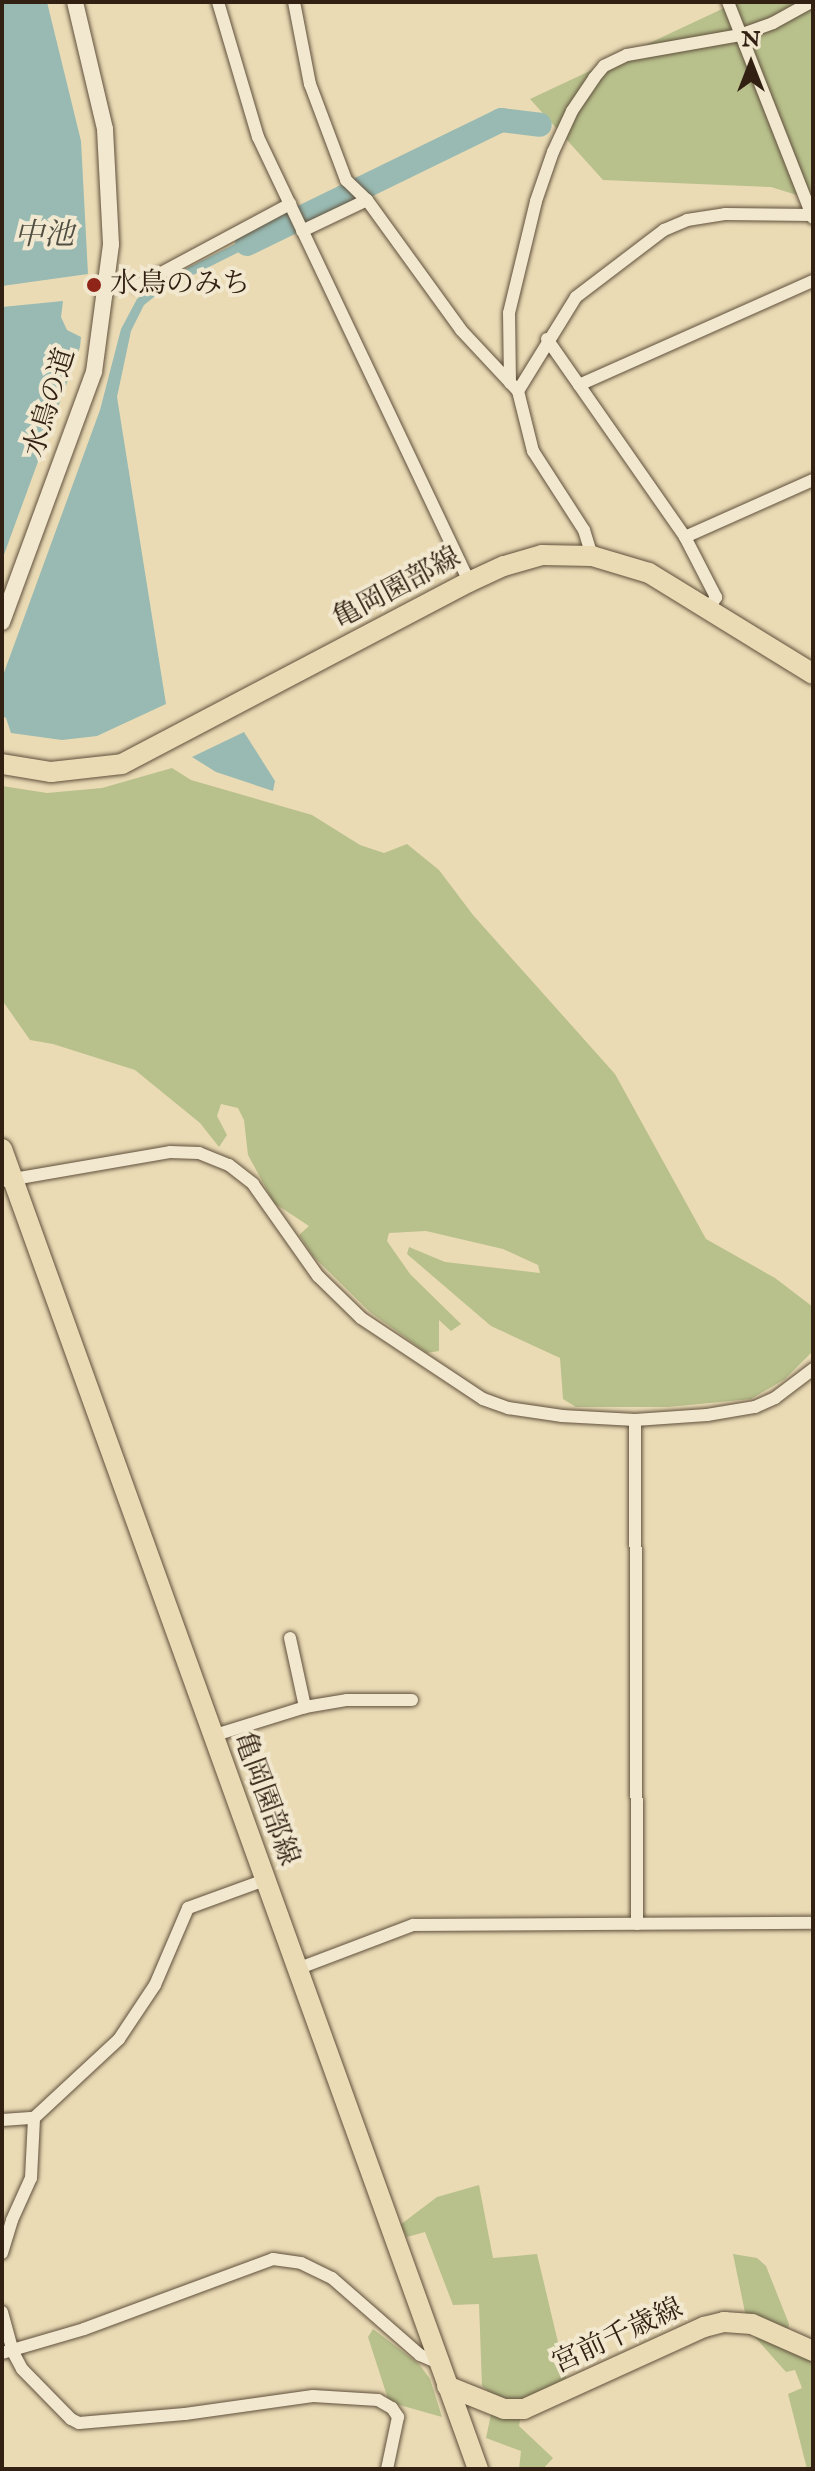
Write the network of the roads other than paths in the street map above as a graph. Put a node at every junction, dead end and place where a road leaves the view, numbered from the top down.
1 (75, 2) edge
2 (218, 2) edge
3 (294, 2) edge
4 (728, 2) edge
5 (810, 2) edge
6 (740, 35) junction
7 (367, 200) junction
8 (290, 204) junction
9 (812, 217) edge
10 (302, 231) junction
11 (813, 281) edge
12 (137, 286) dead end
13 (547, 339) junction
14 (579, 385) junction
15 (514, 387) junction
16 (813, 480) edge
17 (685, 537) junction
18 (592, 556) junction
19 (469, 582) junction
20 (708, 610) junction
21 (2, 622) edge
22 (813, 674) edge
23 (2, 764) edge
24 (2, 1149) edge
25 (8, 1180) edge
26 (813, 1369) edge
27 (635, 1420) junction
28 (290, 1638) dead end
29 (412, 1700) dead end
30 (305, 1707) junction
31 (212, 1736) junction
32 (265, 1880) junction
33 (813, 1923) edge
34 (637, 1924) junction
35 (297, 1969) junction
36 (34, 2118) junction
37 (2, 2120) edge
38 (2, 2253) edge
39 (2, 2312) edge
40 (813, 2351) edge
41 (7, 2352) edge
42 (439, 2363) junction
43 (447, 2386) junction
44 (387, 2469) edge
45 (478, 2469) edge

1 - 21 street, 水鳥の道
2 - 8 street
3 - 7 street
4 - 6 street
5 - 6 street
6 - 9 street
6 - 15 street
7 - 10 street
7 - 15 street
8 - 10 street
8 - 12 street
9 - 13 street
10 - 19 street
11 - 14 street
13 - 14 street
13 - 15 street
14 - 17 street
15 - 18 street
16 - 17 street
17 - 20 street
18 - 19 main road, 亀岡園部線
18 - 20 main road, 亀岡園部線
19 - 23 main road, 亀岡園部線
20 - 22 main road, 亀岡園部線
24 - 25 main road, 亀岡園部線
25 - 27 street
25 - 31 main road, 亀岡園部線
26 - 27 street
27 - 34 street
28 - 30 street
29 - 30 street
30 - 31 street
31 - 32 main road, 亀岡園部線
32 - 35 main road, 亀岡園部線
32 - 36 street
33 - 34 street
34 - 35 street
35 - 42 main road, 亀岡園部線
36 - 37 street
36 - 38 street
39 - 41 street
40 - 43 main road, 宮前千歳線
41 - 42 street
41 - 44 street
42 - 43 main road, 亀岡園部線
43 - 45 main road, 亀岡園部線

